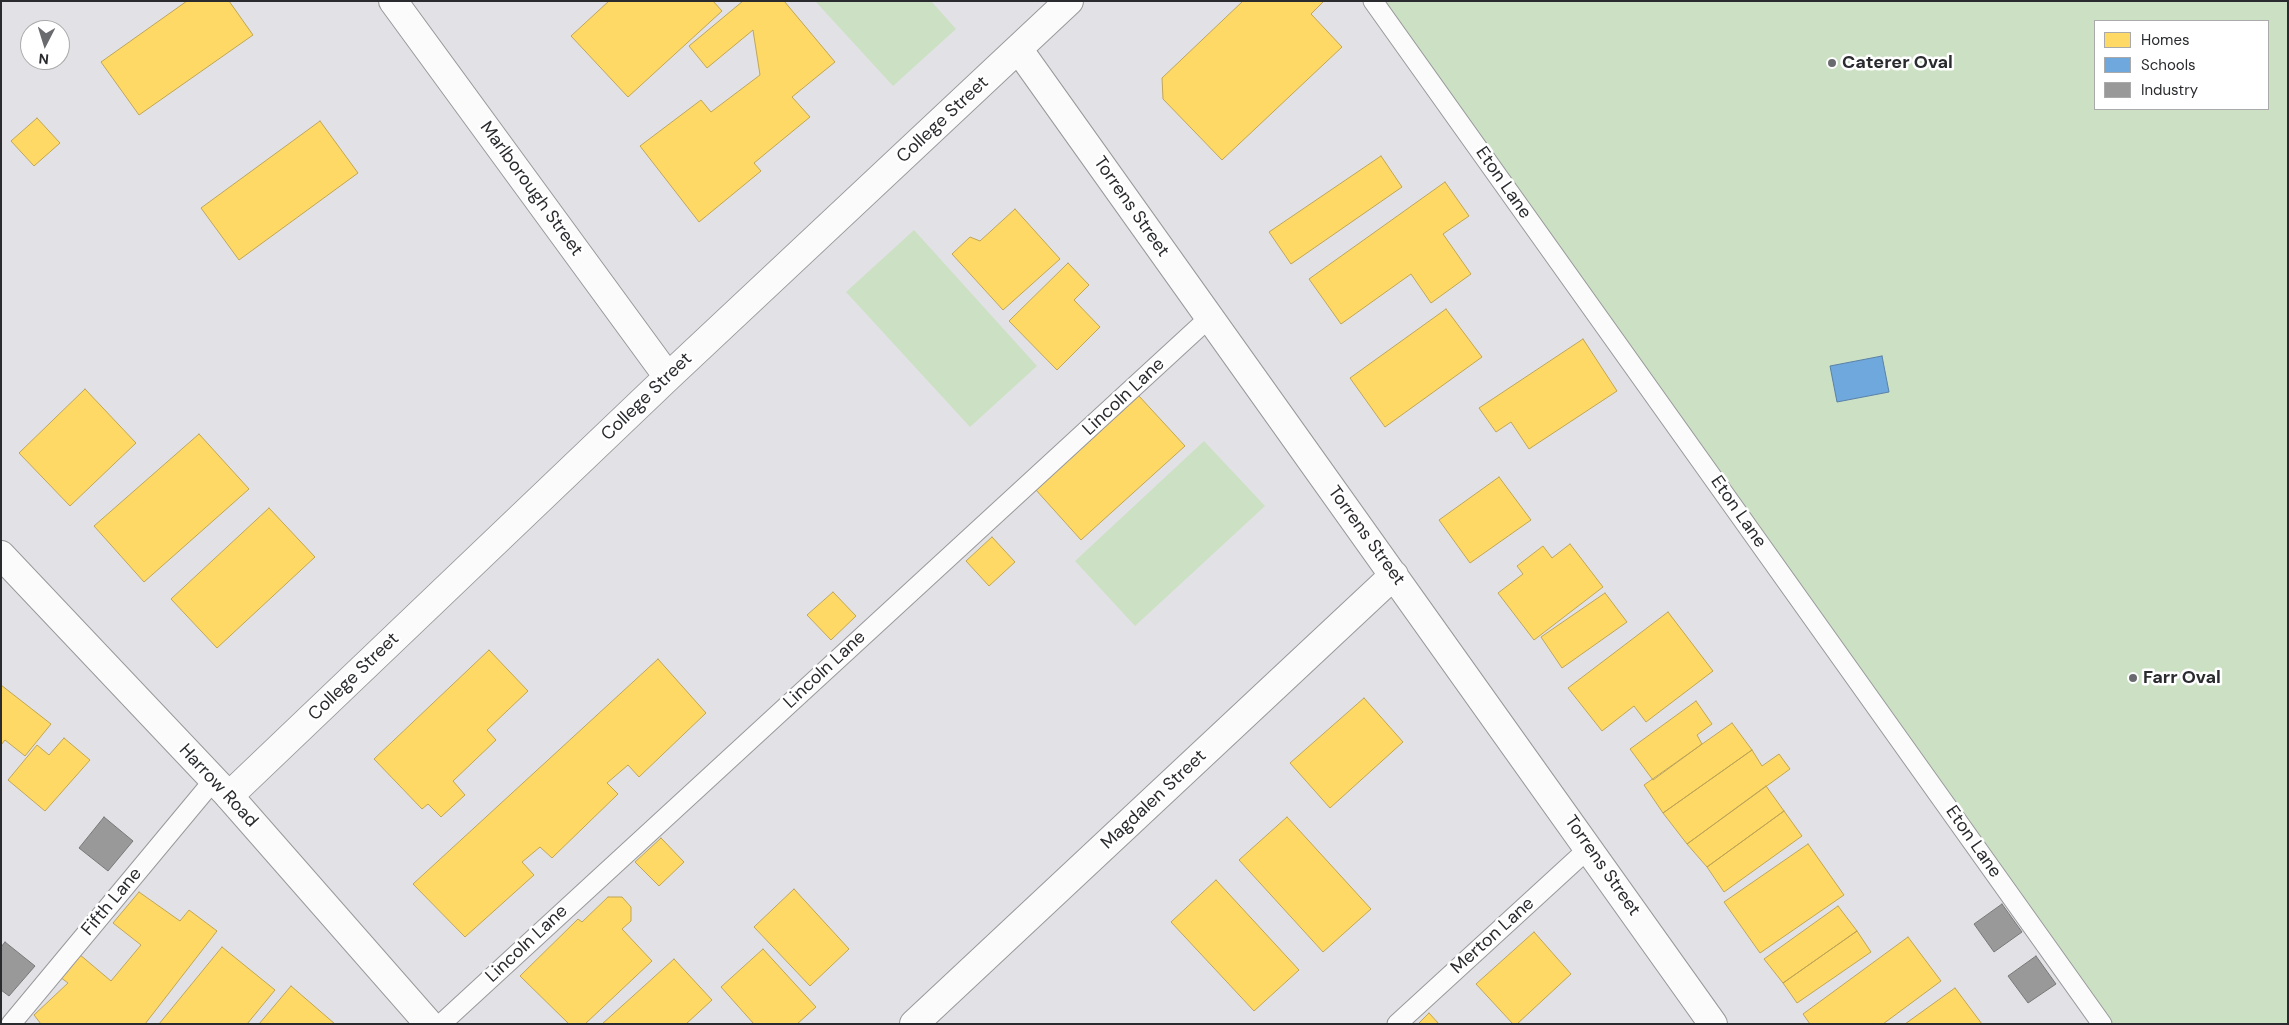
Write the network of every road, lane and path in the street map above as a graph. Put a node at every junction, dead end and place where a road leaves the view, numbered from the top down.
1 (393, 1) edge
2 (1069, 1) edge
3 (1373, 1) edge
4 (1019, 50) junction
5 (1210, 317) junction
6 (668, 376) junction
7 (1, 554) edge
8 (1394, 576) junction
9 (221, 789) junction
10 (1589, 848) junction
11 (11, 1024) edge
12 (429, 1024) edge
13 (440, 1024) edge
14 (914, 1024) edge
15 (1397, 1024) edge
16 (1713, 1024) edge
17 (2102, 1024) edge

1 - 6 street, Marlborough Street
2 - 4 street, College Street
3 - 17 lane, Eton Lane
4 - 5 street, Torrens Street
4 - 6 street, College Street
5 - 8 street, Torrens Street
5 - 13 lane, Lincoln Lane
6 - 9 street, College Street
7 - 9 street, Harrow Road
8 - 10 street, Torrens Street
8 - 14 street, Magdalen Street
9 - 11 lane, Fifth Lane
9 - 12 street, Harrow Road
10 - 15 lane, Merton Lane
10 - 16 street, Torrens Street

